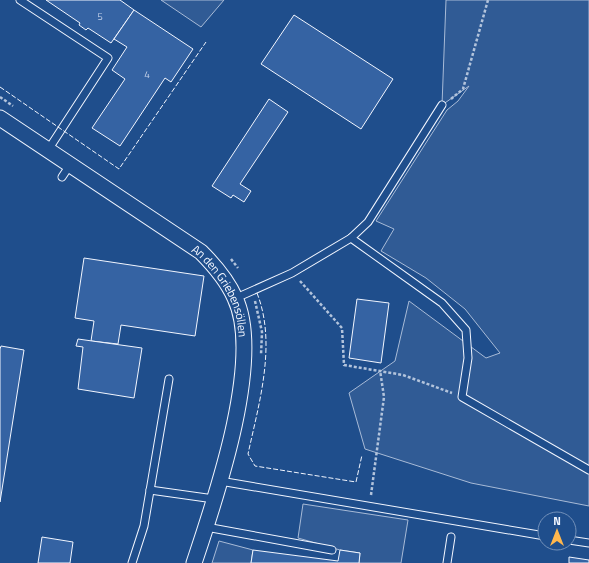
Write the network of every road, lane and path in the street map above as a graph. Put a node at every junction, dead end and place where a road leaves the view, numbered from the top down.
1 (20, 0) edge
2 (488, 0) edge
3 (0, 97) edge
4 (442, 105) joint
5 (19, 110) dead end
6 (0, 118) edge
7 (48, 150) junction
8 (351, 238) junction
9 (230, 258) dead end
10 (238, 270) dead end
11 (292, 273) junction
12 (253, 292) junction
13 (236, 298) junction
14 (261, 359) dead end
15 (380, 370) junction
16 (169, 379) dead end
17 (462, 397) junction
18 (589, 470) edge
19 (220, 481) junction
20 (150, 490) junction
21 (214, 499) junction
22 (370, 507) junction
23 (206, 527) junction
24 (537, 535) edge
25 (451, 536) dead end
26 (577, 542) edge
27 (589, 544) edge
28 (332, 550) dead end
29 (132, 563) edge
30 (194, 563) edge
31 (447, 563) edge

1 - 7 lane
2 - 4 path
3 - 5 path
4 - 8 lane
6 - 7 street, An den Griebensöllen
7 - 13 street, An den Griebensöllen
8 - 11 lane
8 - 17 lane
9 - 10 path
11 - 12 lane
11 - 15 path
12 - 13 lane
12 - 14 path
13 - 19 street, An den Griebensöllen
15 - 17 path
15 - 22 path
16 - 20 lane
17 - 18 lane
19 - 21 street, An den Griebensöllen
19 - 22 lane
20 - 21 lane
20 - 29 lane
21 - 23 street, An den Griebensöllen
22 - 24 lane
23 - 28 lane
23 - 30 street, An den Griebensöllen
25 - 31 lane
26 - 27 lane

